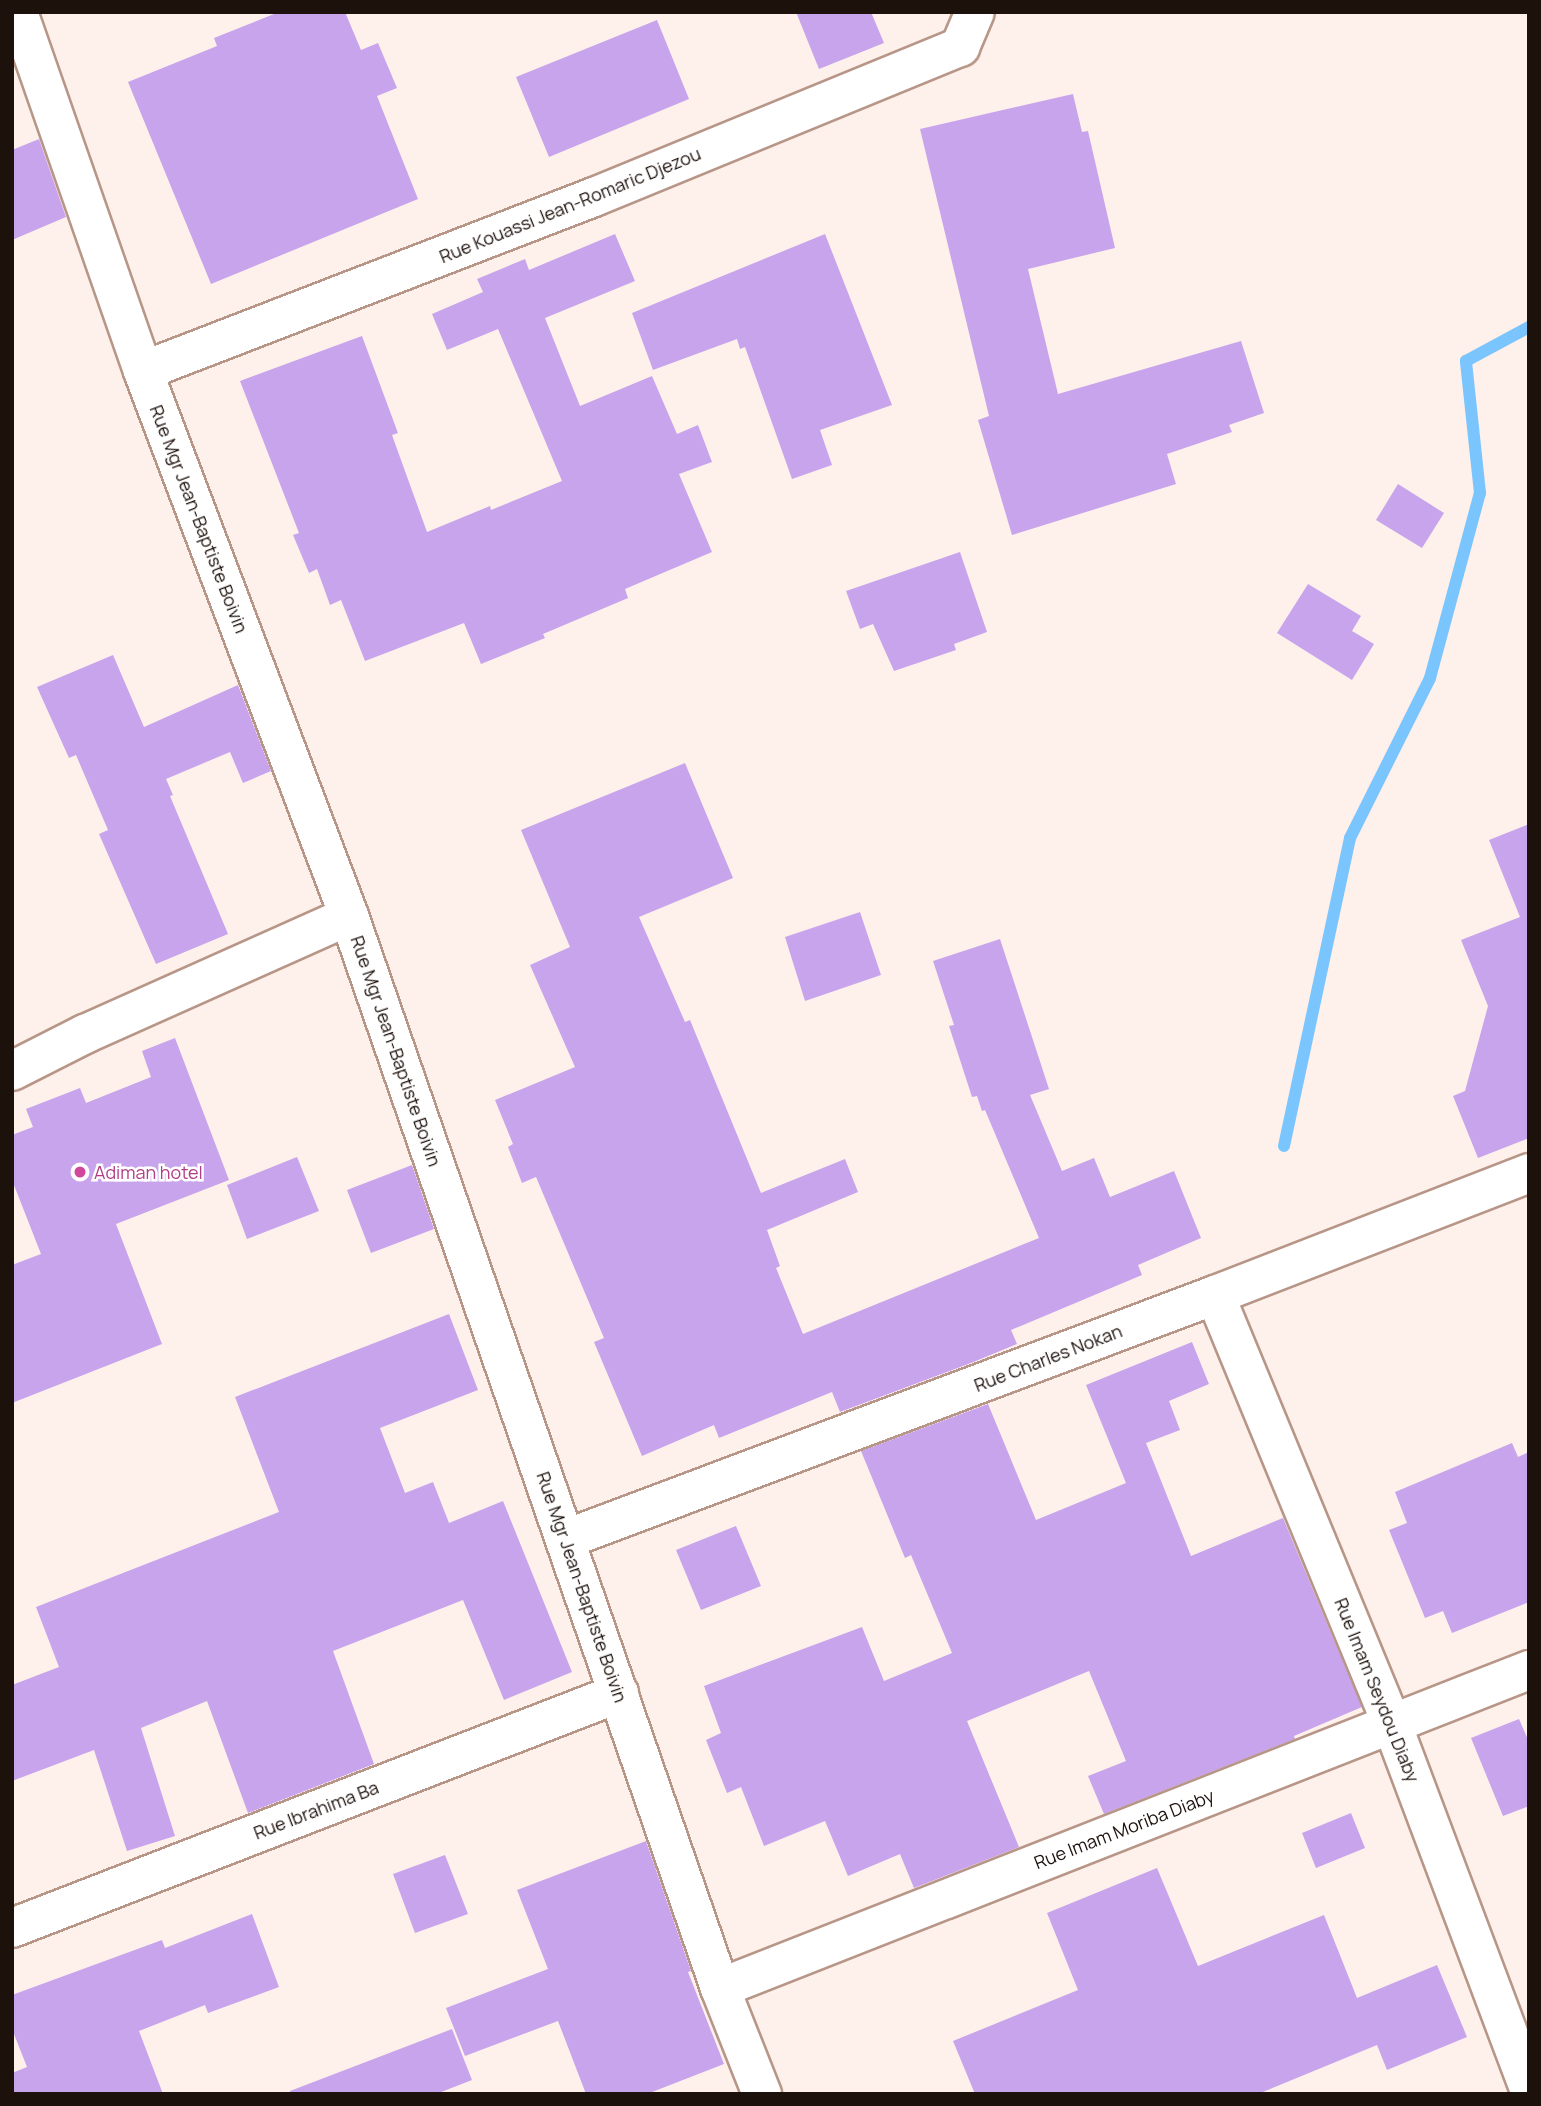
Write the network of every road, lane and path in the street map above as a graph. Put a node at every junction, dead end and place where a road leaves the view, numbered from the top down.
1 (18, 12) edge
2 (975, 12) edge
3 (143, 371) junction
4 (349, 916) junction
5 (12, 1071) edge
6 (1529, 1172) edge
7 (1215, 1295) junction
8 (566, 1539) junction
9 (1529, 1670) edge
10 (619, 1693) junction
11 (1392, 1724) junction
12 (12, 1928) edge
13 (720, 1988) junction
14 (1529, 2088) edge
15 (755, 2092) edge

1 - 3 street, Rue Mgr Jean-Baptiste Boivin
2 - 3 street, Rue Kouassi Jean-Romaric Djezou
3 - 4 street, Rue Mgr Jean-Baptiste Boivin
4 - 5 street
4 - 8 street, Rue Mgr Jean-Baptiste Boivin
6 - 7 street, Rue Charles Nokan
7 - 8 street, Rue Charles Nokan
7 - 11 street, Rue Imam Seydou Diaby
8 - 10 street, Rue Mgr Jean-Baptiste Boivin
9 - 11 street, Rue Imam Moriba Diaby
10 - 12 street, Rue Ibrahima Ba
10 - 13 street, Rue Mgr Jean-Baptiste Boivin
11 - 13 street, Rue Imam Moriba Diaby
11 - 14 street, Rue Imam Seydou Diaby
13 - 15 street, Rue Mgr Jean-Baptiste Boivin

